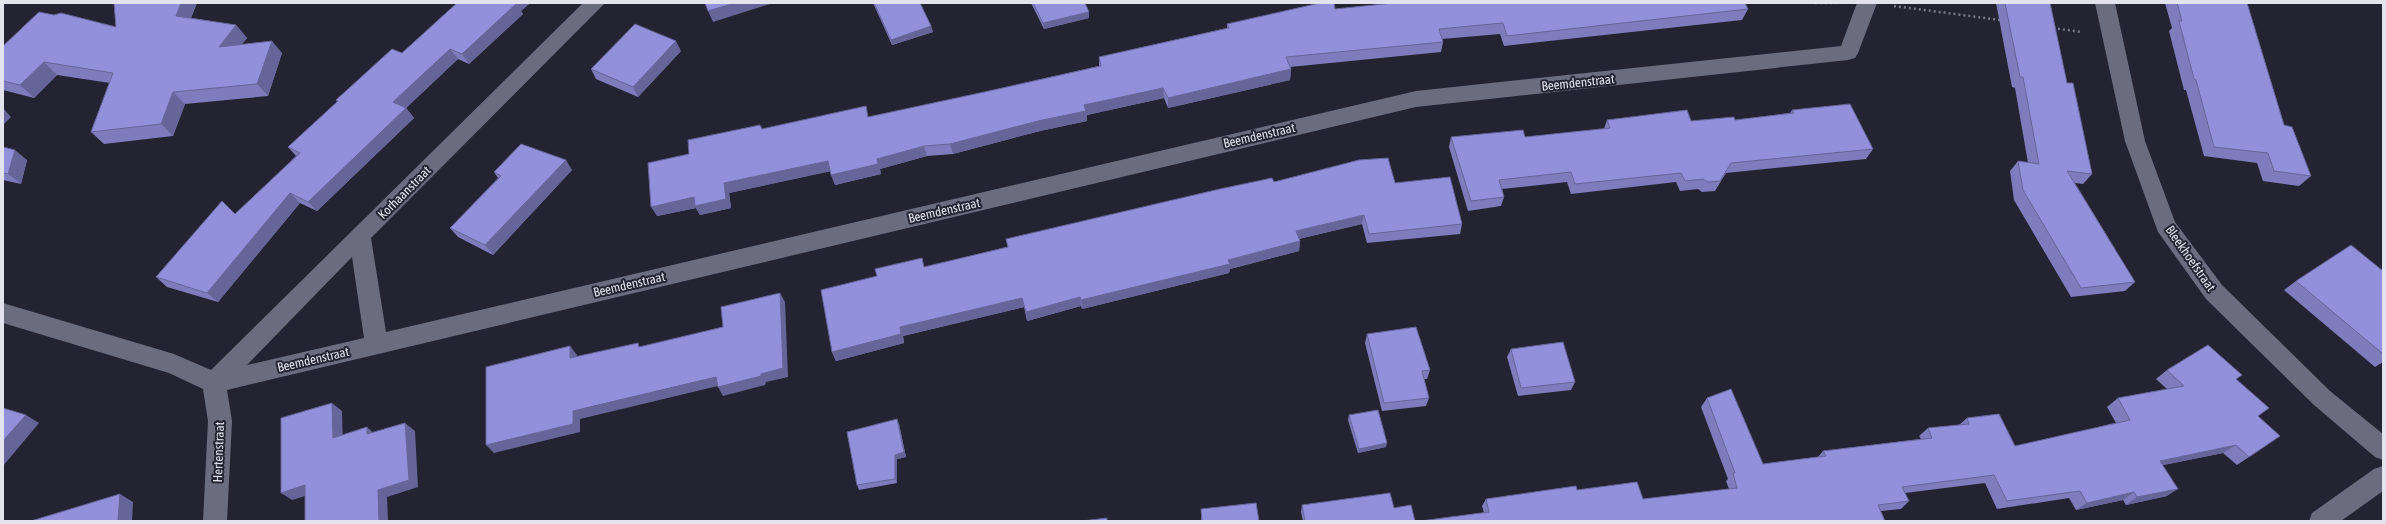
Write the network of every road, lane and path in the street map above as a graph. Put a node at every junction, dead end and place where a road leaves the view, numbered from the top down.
1 (595, 3) edge
2 (1815, 3) edge
3 (1842, 3) edge
4 (1867, 3) edge
5 (2105, 3) edge
6 (1892, 5) dead end
7 (2002, 21) dead end
8 (2050, 28) edge
9 (2113, 36) junction
10 (360, 234) junction
11 (3, 313) edge
12 (376, 344) junction
13 (214, 383) junction
14 (2383, 449) edge
15 (2383, 477) edge
16 (215, 521) edge
17 (2321, 521) edge

1 - 10 street, Korhaanstraat
2 - 3 path
4 - 12 street, Beemdenstraat
5 - 9 street, Bleekhoefstraat
6 - 7 path
8 - 9 path
9 - 14 street, Bleekhoefstraat
10 - 12 street
10 - 13 street, Korhaanstraat
11 - 13 street
12 - 13 street, Beemdenstraat
13 - 16 street, Hertenstraat
15 - 17 street

